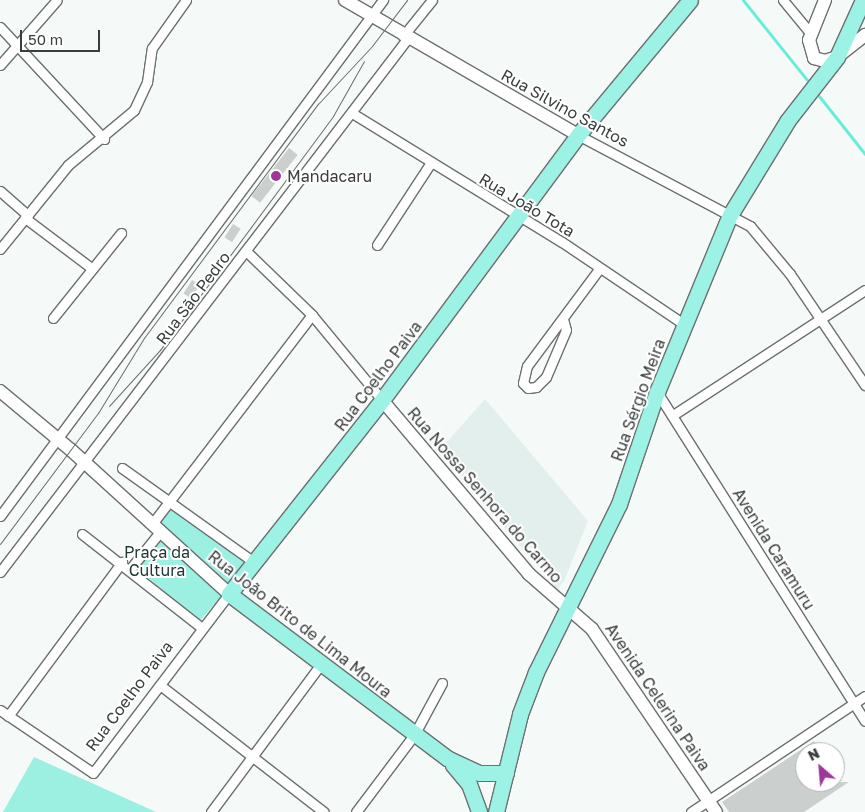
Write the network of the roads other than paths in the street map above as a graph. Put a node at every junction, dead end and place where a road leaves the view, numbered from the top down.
1 (57, 0) edge
2 (186, 0) edge
3 (345, 0) edge
4 (383, 0) edge
5 (432, 0) edge
6 (690, 0) edge
7 (783, 0) edge
8 (825, 0) edge
9 (863, 0) edge
10 (370, 15) junction
11 (0, 27) edge
12 (811, 34) junction
13 (865, 35) edge
14 (405, 38) junction
15 (18, 45) junction
16 (837, 57) junction
17 (0, 65) edge
18 (352, 113) junction
19 (578, 135) junction
20 (104, 139) junction
21 (430, 164) junction
22 (0, 191) edge
23 (730, 215) junction
24 (27, 217) junction
25 (519, 217) junction
26 (121, 232) dead end
27 (377, 245) dead end
28 (0, 249) edge
29 (247, 252) junction
30 (90, 267) junction
31 (598, 269) junction
32 (865, 290) edge
33 (312, 315) junction
34 (53, 318) dead end
35 (820, 318) junction
36 (563, 319) junction
37 (685, 325) junction
38 (865, 386) edge
39 (0, 390) edge
40 (657, 392) junction
41 (382, 400) junction
42 (673, 415) junction
43 (58, 439) junction
44 (85, 464) junction
45 (122, 468) dead end
46 (170, 501) junction
47 (0, 516) edge
48 (156, 528) junction
49 (82, 534) dead end
50 (122, 562) junction
51 (254, 562) junction
52 (130, 569) junction
53 (0, 572) edge
54 (229, 594) junction
55 (566, 606) junction
56 (202, 628) junction
57 (320, 664) junction
58 (442, 683) dead end
59 (160, 685) junction
60 (865, 696) edge
61 (853, 704) junction
62 (0, 710) edge
63 (8, 716) junction
64 (865, 721) edge
65 (414, 735) junction
66 (447, 758) junction
67 (253, 759) junction
68 (506, 773) junction
69 (709, 801) junction
70 (211, 812) edge
71 (324, 812) edge
72 (356, 812) edge
73 (479, 812) edge
74 (496, 812) edge
75 (691, 812) edge
76 (716, 812) edge

1 - 15 street
2 - 20 street
3 - 10 street, Rua Silvino Santos
4 - 10 street, Rua São Pedro
5 - 14 street, Rua São Pedro
6 - 19 main road, Rua Coelho Paiva
7 - 12 street
8 - 12 street
9 - 16 main road, Rua Sérgio Meira
10 - 14 street, Rua Silvino Santos
10 - 43 street, Rua São Pedro
11 - 15 street
12 - 16 street
13 - 16 street
14 - 18 street, Rua São Pedro
14 - 19 street, Rua Silvino Santos
15 - 17 street
15 - 20 street
16 - 23 main road, Rua Sérgio Meira
18 - 21 street, Rua João Tota
18 - 29 street, Rua São Pedro
19 - 23 street, Rua Silvino Santos
19 - 25 main road, Rua Coelho Paiva
20 - 24 street
21 - 25 street, Rua João Tota
21 - 27 street
22 - 24 street
23 - 35 street, Rua Silvino Santos
23 - 37 main road, Rua Sérgio Meira
24 - 28 street
24 - 30 street
25 - 31 street, Rua João Tota
25 - 41 main road, Rua Coelho Paiva
26 - 30 street
29 - 33 street
29 - 44 street, Rua São Pedro
30 - 34 street
31 - 36 street
31 - 37 street, Rua João Tota
32 - 35 street
33 - 41 street
33 - 46 street
35 - 38 street, Rua Silvino Santos
35 - 42 street
36 - 36 street
37 - 40 main road, Rua Sérgio Meira
39 - 43 street, Rua João Brito de Lima Moura
40 - 42 street, Avenida Caramuru
40 - 55 main road, Rua Sérgio Meira
41 - 51 main road, Rua Coelho Paiva
41 - 55 street, Rua Nossa Senhora do Carmo
42 - 61 street, Avenida Caramuru
43 - 44 street, Rua João Brito de Lima Moura
43 - 47 street, Rua São Pedro
44 - 48 street, Rua João Brito de Lima Moura
44 - 53 street, Rua São Pedro
45 - 46 street
46 - 48 street
46 - 51 street
48 - 52 street
48 - 54 street, Rua João Brito de Lima Moura
49 - 50 street
50 - 52 street
50 - 63 street
51 - 54 main road, Rua Coelho Paiva
52 - 56 street
54 - 56 street, Rua Coelho Paiva
54 - 57 main road, Rua João Brito de Lima Moura
55 - 68 main road, Rua Sérgio Meira
55 - 69 street, Avenida Celerina Paiva
56 - 59 street, Rua Coelho Paiva
57 - 65 main road, Rua João Brito de Lima Moura
57 - 67 street
58 - 65 street
59 - 63 street, Rua Coelho Paiva
59 - 67 street
60 - 61 street
61 - 64 street, Avenida Caramuru
61 - 69 street
62 - 63 street
65 - 66 main road, Rua João Brito de Lima Moura
65 - 72 street
66 - 68 main road
66 - 73 main road
67 - 70 street
67 - 71 street
68 - 74 main road, Rua Sérgio Meira
69 - 75 street
69 - 76 street, Avenida Celerina Paiva

